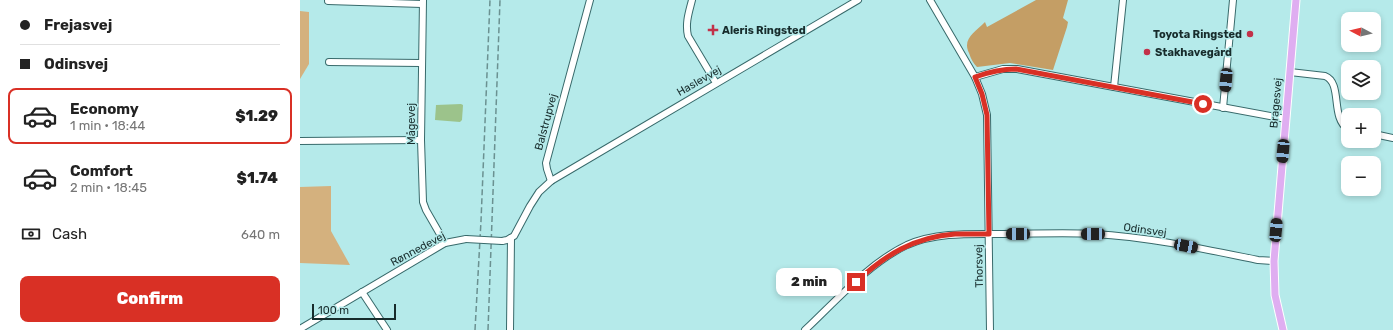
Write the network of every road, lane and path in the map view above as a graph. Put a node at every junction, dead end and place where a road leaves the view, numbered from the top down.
1 (590, 0) edge
2 (692, 0) edge
3 (858, 0) edge
4 (930, 0) edge
5 (1123, 0) edge
6 (1233, 0) edge
7 (1296, 0) edge
8 (328, 1) dead end
9 (423, 2) edge
10 (329, 62) dead end
11 (421, 63) junction
12 (1290, 72) junction
13 (975, 77) junction
14 (716, 83) junction
15 (1114, 87) junction
16 (1223, 108) junction
17 (1286, 119) junction
18 (1341, 123) edge
19 (1381, 135) edge
20 (1393, 138) edge
21 (421, 140) junction
22 (300, 141) edge
23 (551, 180) junction
24 (989, 234) junction
25 (511, 238) junction
26 (445, 243) junction
27 (1274, 261) junction
28 (362, 292) junction
29 (300, 329) edge
30 (1283, 329) edge
31 (387, 330) edge
32 (510, 330) edge
33 (805, 330) edge
34 (990, 330) edge

1 - 23 street, Balstrupvej
2 - 14 street
3 - 14 street, Haslevvej
4 - 13 street, Thorsvej
5 - 15 street
6 - 16 street
7 - 12 main road, Bragesvej
8 - 9 street
9 - 11 street, Mågevej
10 - 11 street
11 - 21 street, Mågevej
12 - 17 main road, Bragesvej
12 - 18 street
13 - 15 street
13 - 24 street, Thorsvej
14 - 23 street, Haslevvej
15 - 16 street
16 - 17 street
17 - 27 main road, Bragesvej
19 - 20 street
21 - 22 street
21 - 26 street, Mågevej
23 - 25 street
24 - 27 street, Odinsvej
24 - 33 street, Odinsvej
24 - 34 street, Thorsvej
25 - 26 street, Rønnedevej, bridge
25 - 32 street
26 - 28 street, Rønnedevej
27 - 30 main road, Bragesvej
28 - 29 street, Rønnedevej
28 - 31 street

